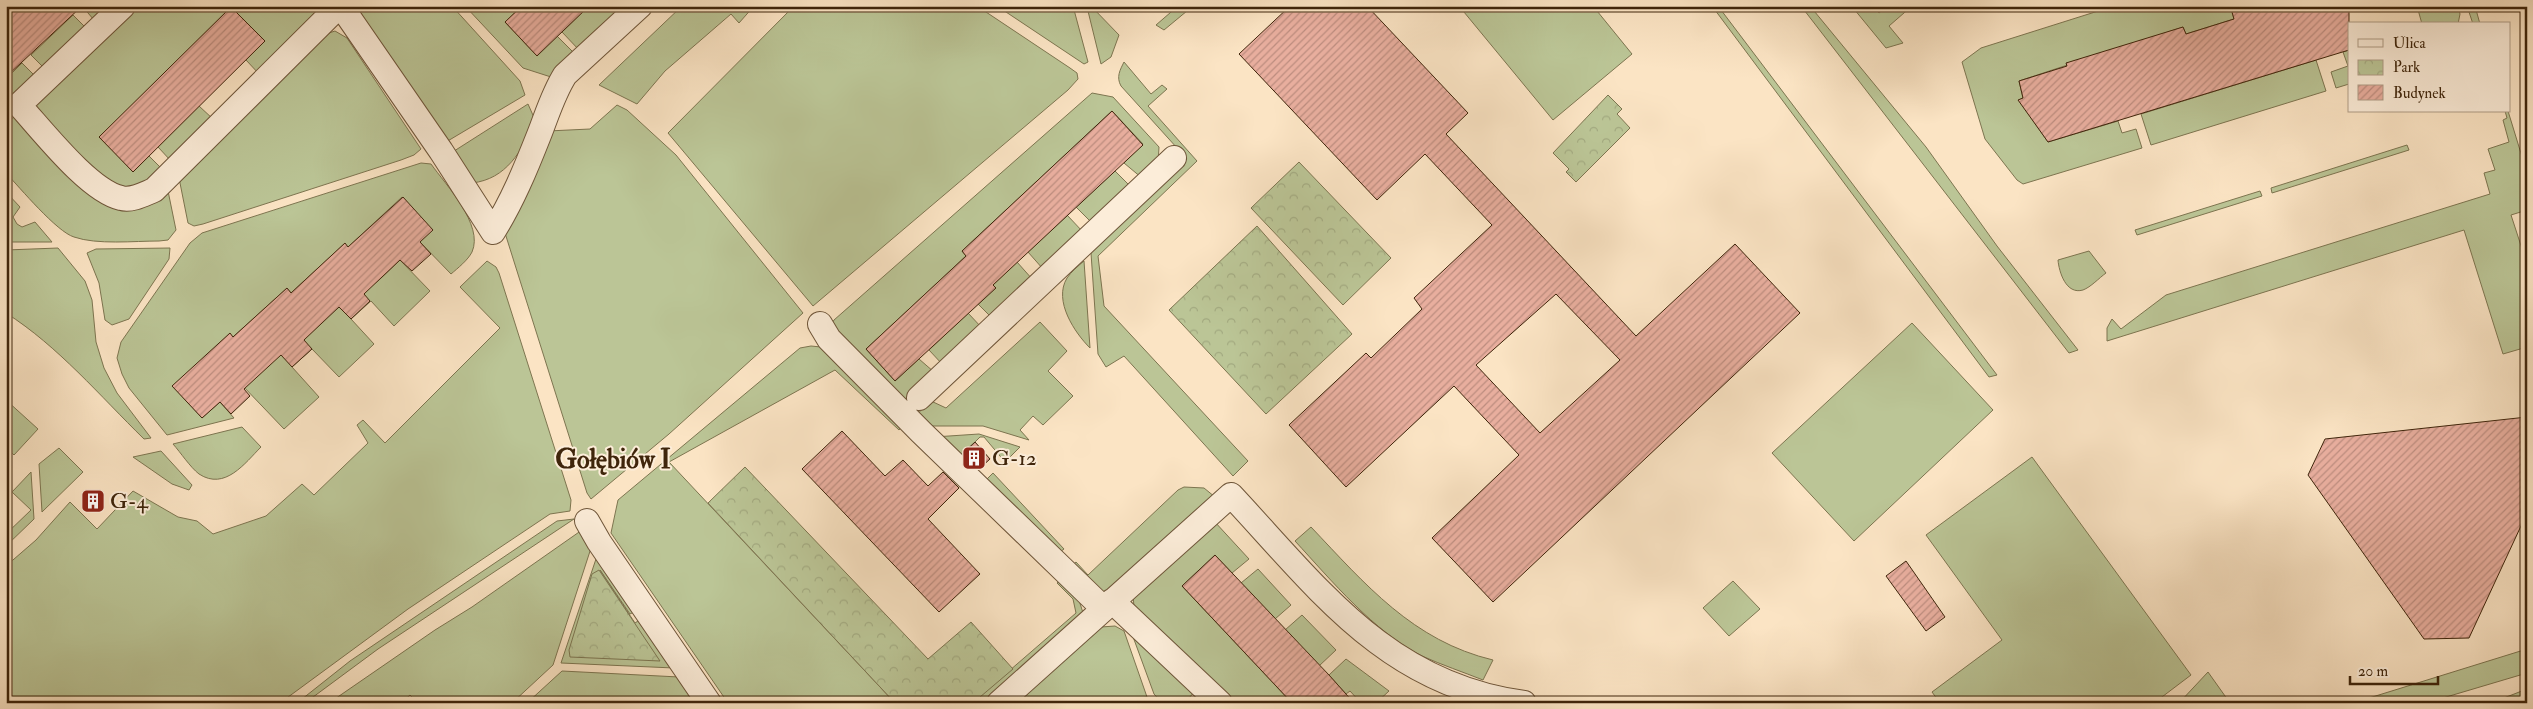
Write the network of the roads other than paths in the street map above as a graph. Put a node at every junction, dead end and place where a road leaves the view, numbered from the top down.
1 (123, 6) edge
2 (340, 6) edge
3 (640, 6) edge
4 (1174, 158) dead end
5 (820, 324) dead end
6 (919, 398) dead end
7 (587, 522) dead end
8 (1108, 605) junction
9 (1512, 702) edge
10 (709, 703) edge
11 (999, 703) edge
12 (1220, 703) edge

1 - 2 street
2 - 3 street
4 - 6 street
5 - 8 street
7 - 10 street
8 - 9 street
8 - 11 street
8 - 12 street

